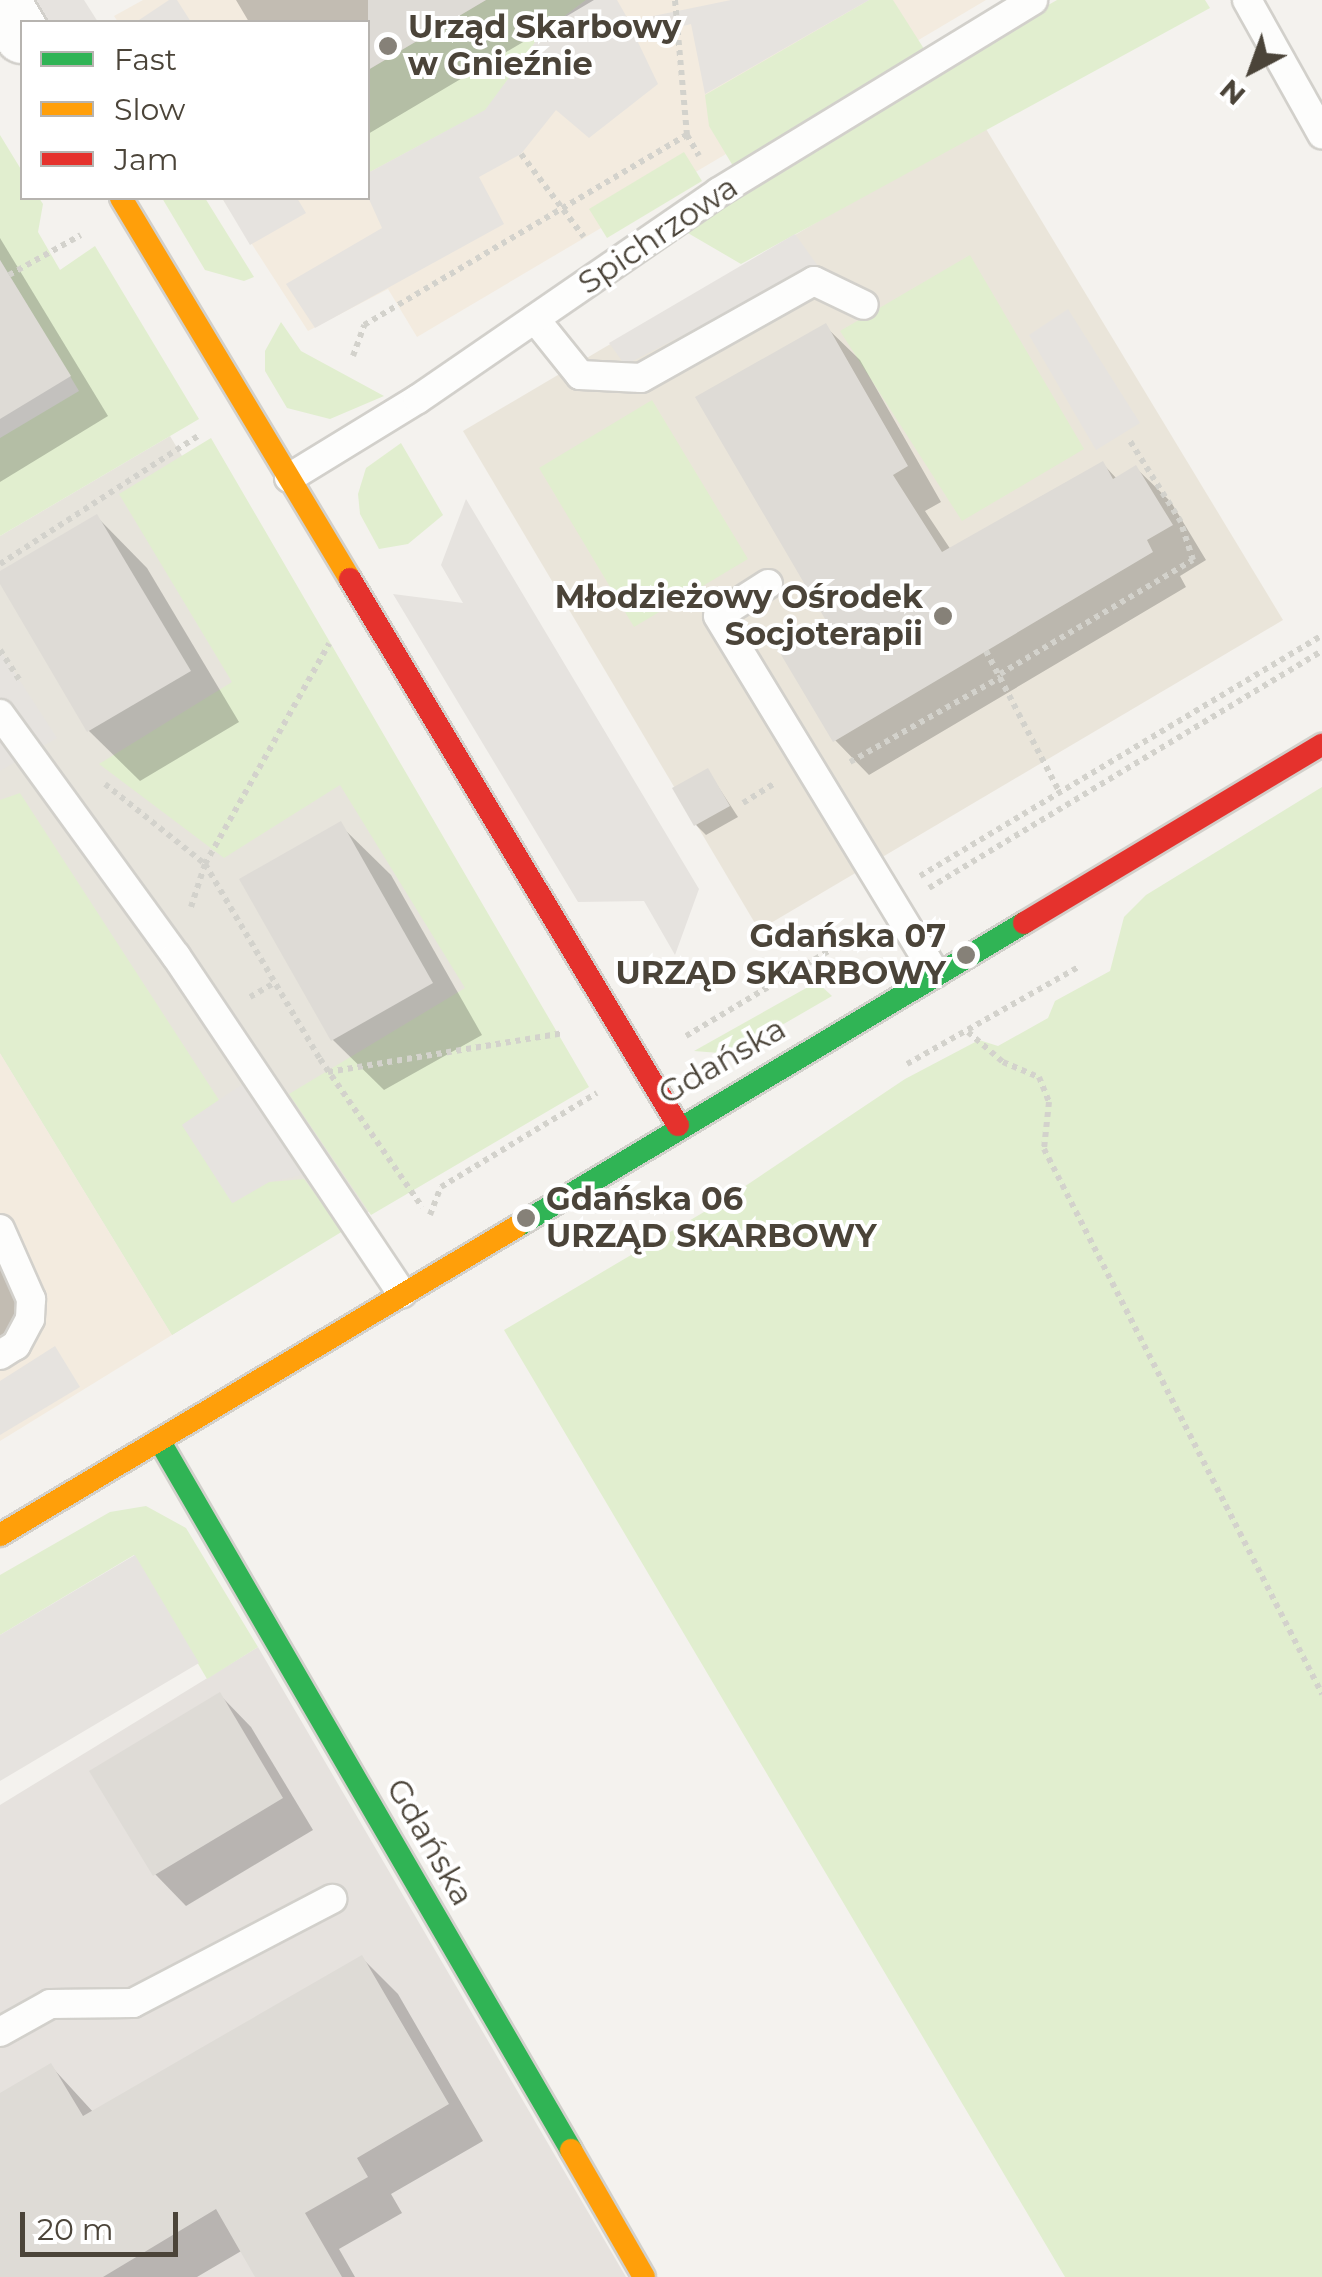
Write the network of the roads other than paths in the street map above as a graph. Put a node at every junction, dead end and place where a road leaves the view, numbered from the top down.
1 (2, 0) edge
2 (1033, 0) edge
3 (1248, 0) edge
4 (20, 32) edge
5 (1322, 134) edge
6 (121, 200) edge
7 (864, 305) dead end
8 (535, 319) junction
9 (288, 478) junction
10 (768, 584) dead end
11 (0, 714) edge
12 (1322, 745) edge
13 (935, 973) junction
14 (678, 1124) junction
15 (0, 1229) edge
16 (402, 1292) junction
17 (0, 1355) edge
18 (159, 1440) junction
19 (0, 1535) edge
20 (332, 1899) dead end
21 (0, 2032) edge
22 (644, 2277) edge

1 - 4 street
2 - 8 lane, Spichrzowa
3 - 5 lane
6 - 9 street
7 - 8 lane
8 - 9 lane, Spichrzowa
9 - 14 street
10 - 13 lane
11 - 16 lane
12 - 13 street, Gdańska
13 - 14 street, Gdańska
14 - 16 street, Gdańska
15 - 17 lane
16 - 18 street, Gdańska
18 - 19 street, Gdańska
18 - 22 street, Gdańska
20 - 21 lane

